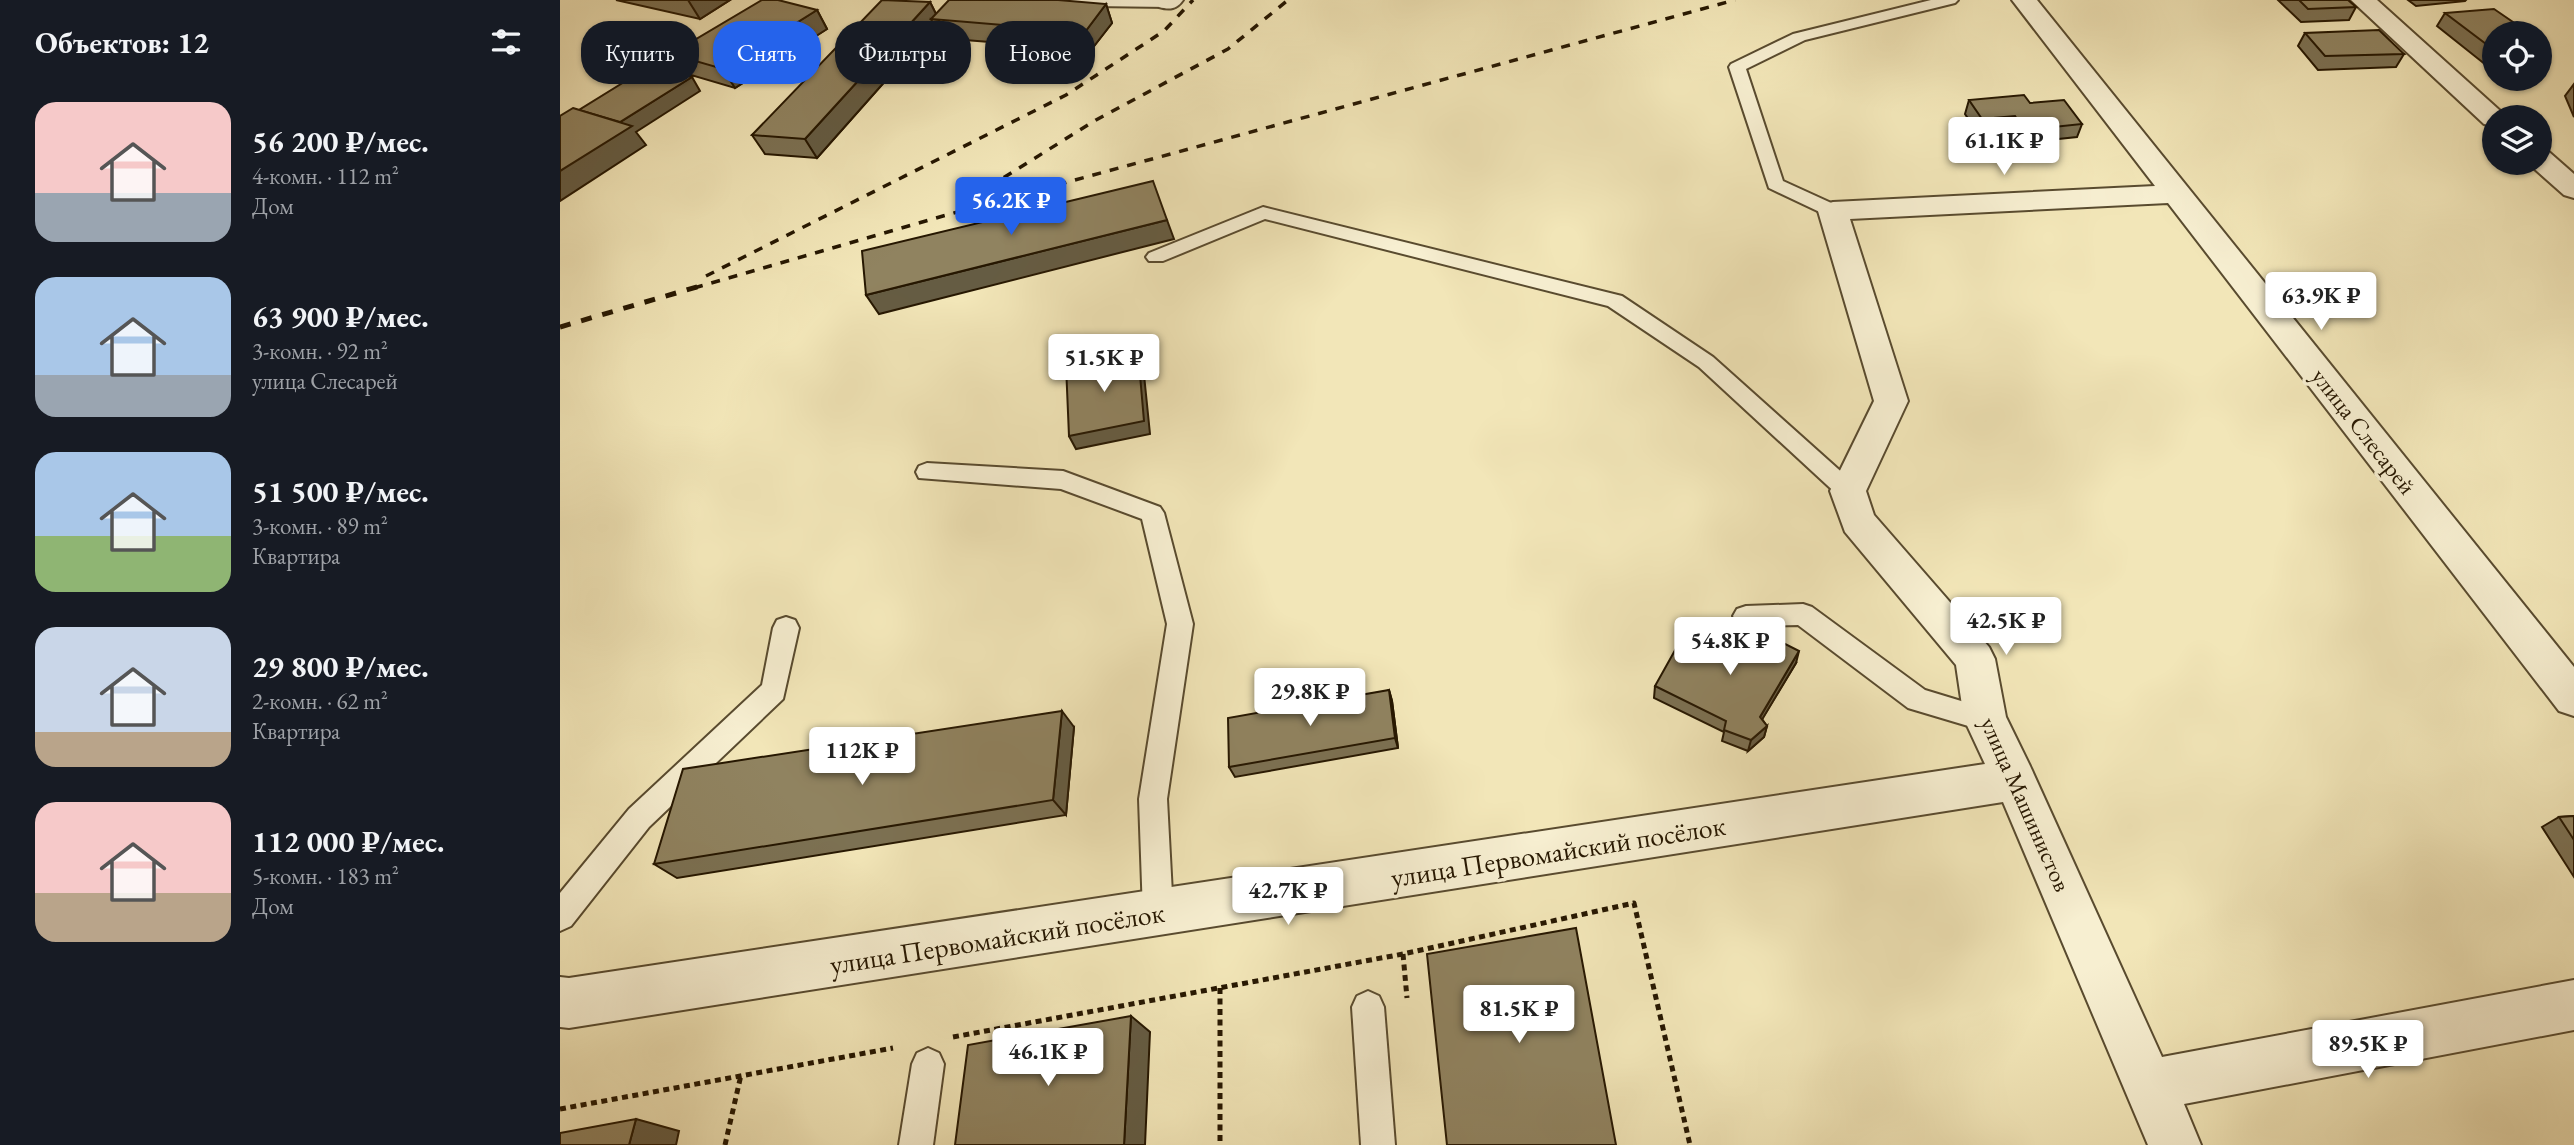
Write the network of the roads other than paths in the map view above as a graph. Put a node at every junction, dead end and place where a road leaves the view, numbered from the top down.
1 (1012, 0) edge
2 (1950, 0) edge
3 (2024, 0) edge
4 (2363, 0) edge
5 (1169, 1) edge
6 (2482, 106) edge
7 (2552, 170) edge
8 (2574, 190) edge
9 (2177, 194) junction
10 (1833, 211) junction
11 (1156, 257) dead end
12 (927, 472) dead end
13 (1848, 491) junction
14 (1746, 616) dead end
15 (786, 628) dead end
16 (2574, 698) edge
17 (1985, 719) junction
18 (2015, 780) junction
19 (1158, 913) junction
20 (560, 916) edge
21 (560, 1002) edge
22 (2574, 1005) edge
23 (1368, 1007) dead end
24 (933, 1052) road end
25 (2148, 1085) junction
26 (916, 1145) edge
27 (1378, 1145) edge
28 (2175, 1145) edge

1 - 5 lane
2 - 10 lane
3 - 9 street, улица Слесарей
4 - 6 street
7 - 8 street
9 - 10 street
9 - 16 street, улица Слесарей
10 - 13 street
11 - 13 lane
12 - 19 lane
13 - 17 street, улица Машинистов
14 - 17 lane
15 - 20 lane
17 - 18 street, улица Машинистов
18 - 19 street, улица Первомайский посёлок
18 - 25 street, улица Машинистов
19 - 21 street, улица Первомайский посёлок
22 - 25 street
23 - 27 lane
24 - 26 lane
25 - 28 street, улица Машинистов

